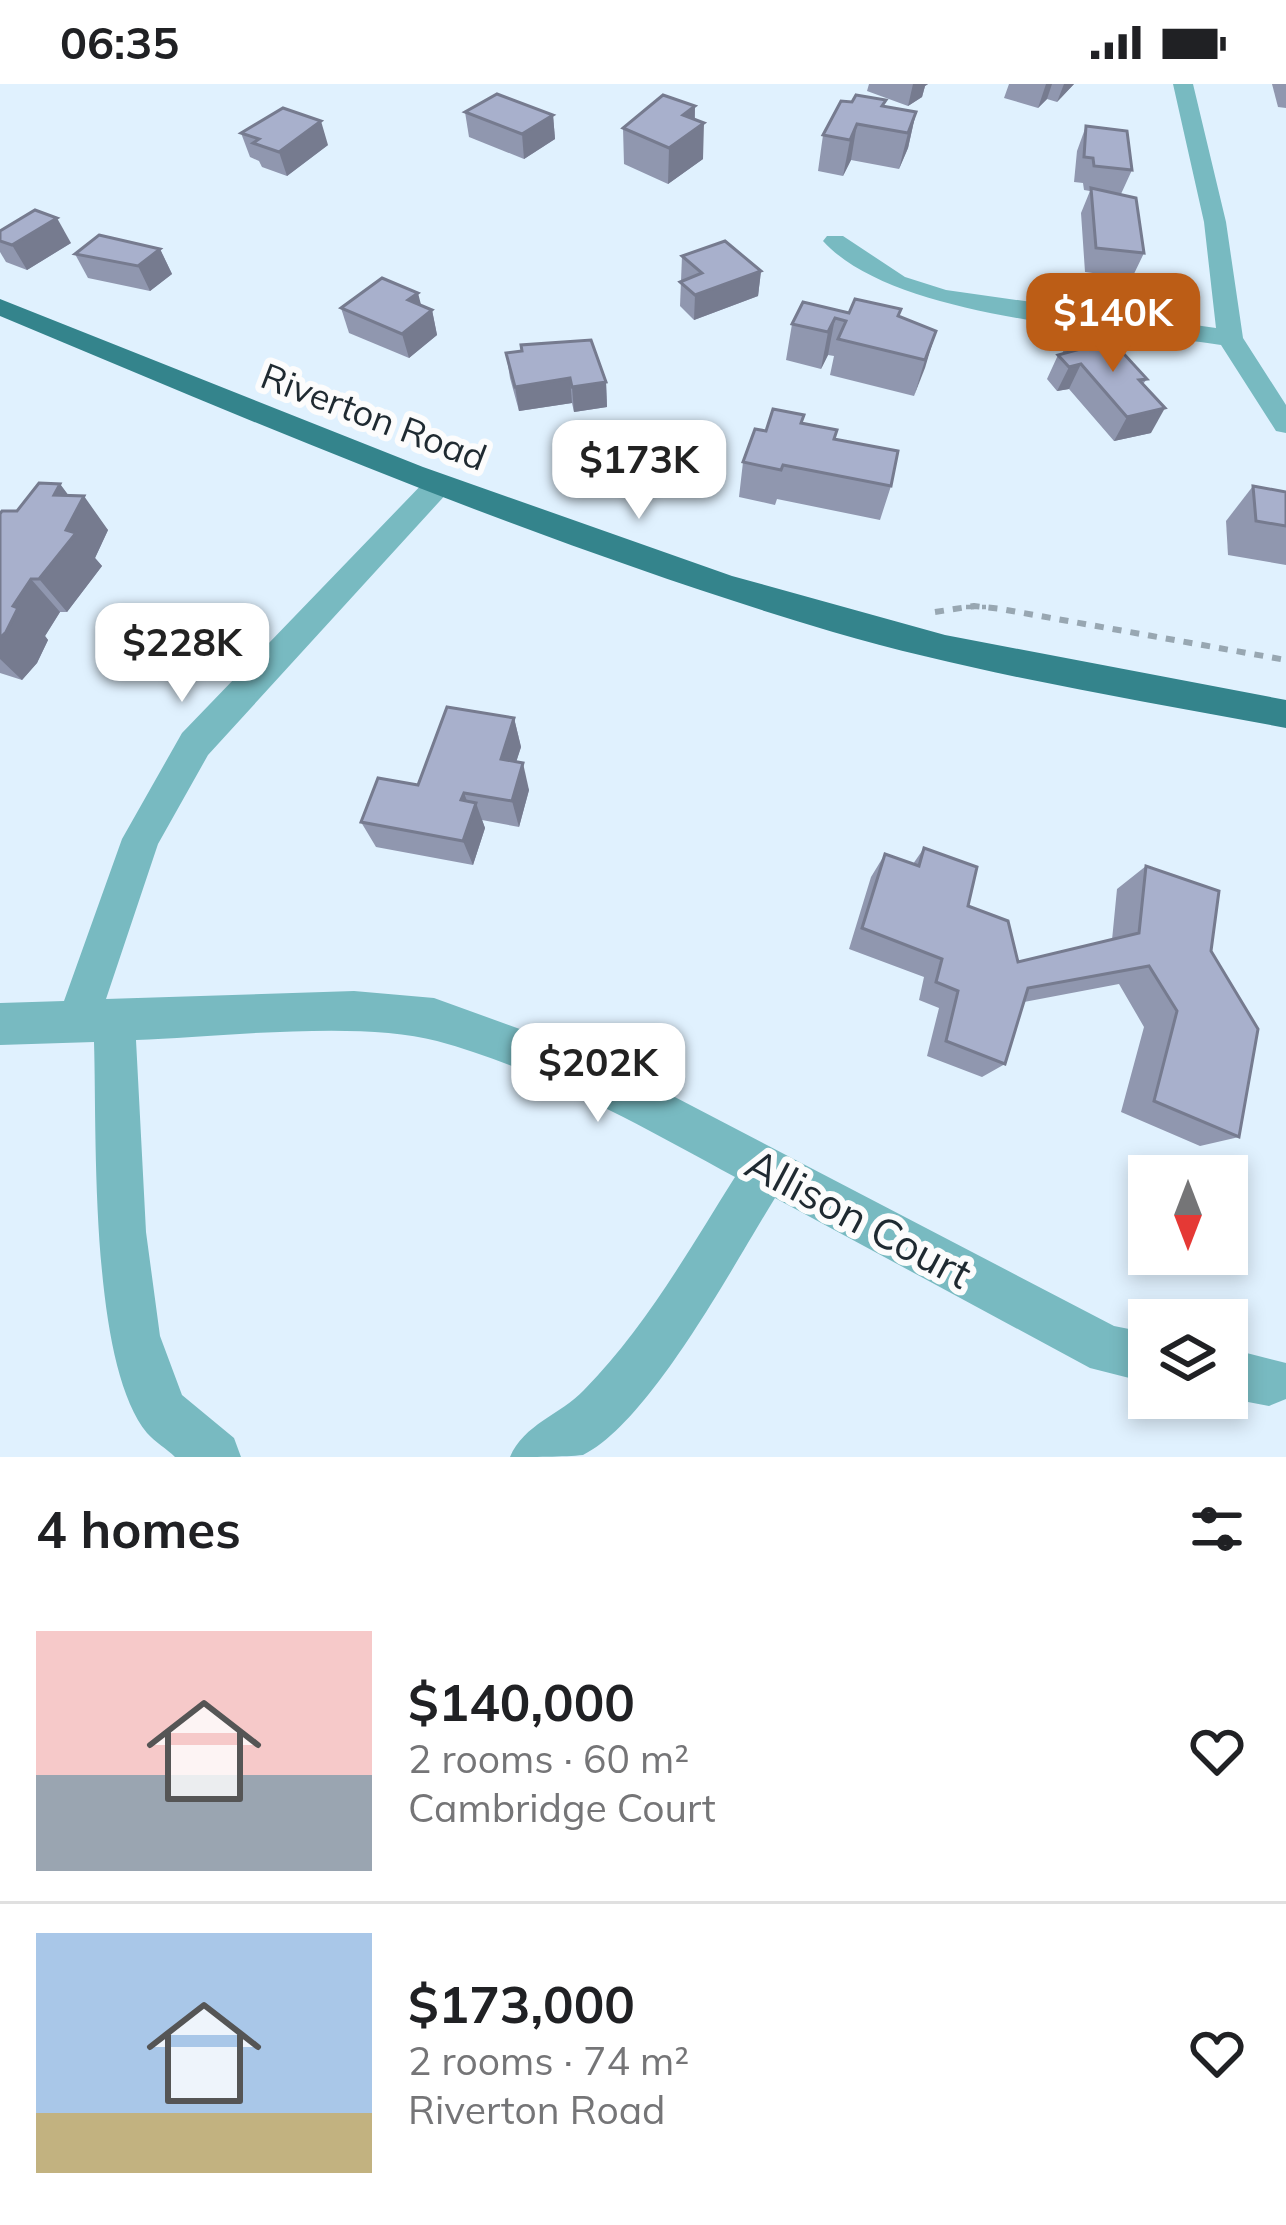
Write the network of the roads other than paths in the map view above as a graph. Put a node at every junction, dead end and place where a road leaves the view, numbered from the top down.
1 (1183, 84) edge
2 (835, 241) dead end
3 (0, 307) edge
4 (1231, 338) junction
5 (1286, 424) edge
6 (440, 484) junction
7 (1286, 713) edge
8 (96, 1021) junction
9 (0, 1024) edge
10 (767, 1169) junction
11 (1128, 1354) edge
12 (214, 1457) edge
13 (536, 1457) edge

1 - 4 street
2 - 4 street
3 - 6 main road, Riverton Road
4 - 5 street
6 - 7 main road, Riverton Road
6 - 8 street
8 - 9 street, Allison Court
8 - 10 street, Allison Court
8 - 12 street
10 - 11 street, Allison Court
10 - 13 street

